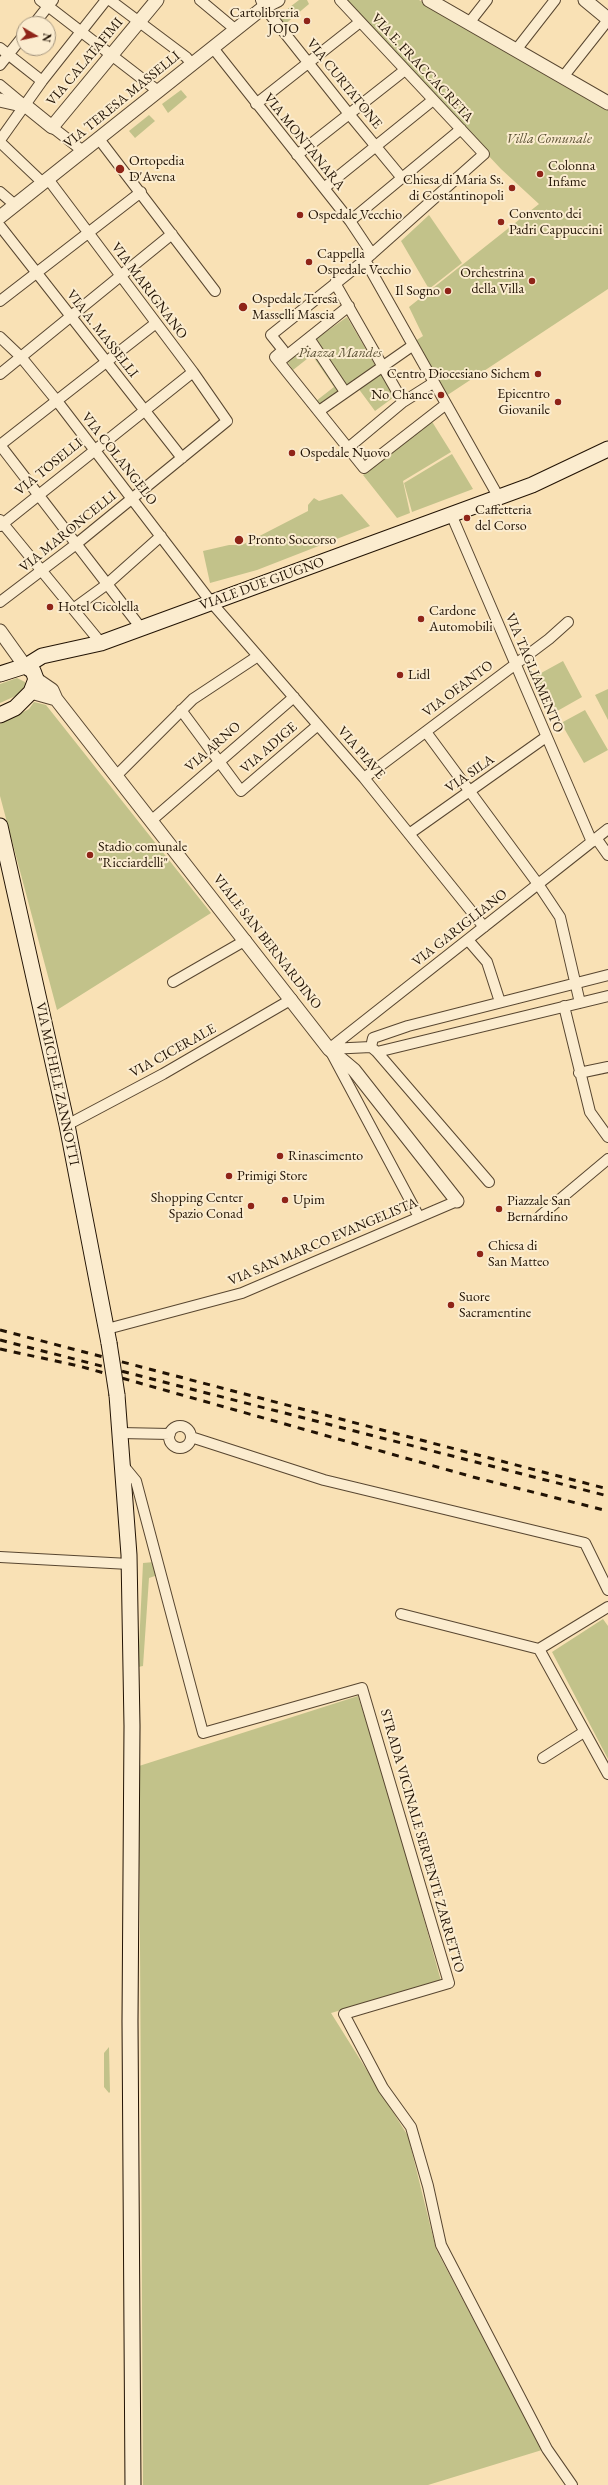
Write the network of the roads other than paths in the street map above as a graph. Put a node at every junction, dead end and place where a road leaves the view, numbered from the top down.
1 (106, 0) edge
2 (110, 0) edge
3 (157, 0) edge
4 (200, 0) edge
5 (278, 0) edge
6 (340, 0) edge
7 (429, 0) edge
8 (487, 0) edge
9 (555, 0) edge
10 (585, 0) edge
11 (48, 2) edge
12 (265, 2) edge
13 (39, 16) edge
14 (608, 19) edge
15 (360, 22) junction
16 (138, 23) junction
17 (469, 23) junction
18 (236, 30) junction
19 (82, 31) junction
20 (16, 42) edge
21 (213, 48) junction
22 (516, 50) junction
23 (4, 52) edge
24 (111, 55) junction
25 (308, 61) junction
26 (192, 64) junction
27 (0, 65) edge
28 (405, 70) junction
29 (563, 77) junction
30 (42, 81) junction
31 (0, 85) edge
32 (158, 91) junction
33 (0, 100) edge
34 (433, 100) junction
35 (608, 103) edge
36 (256, 104) junction
37 (26, 106) junction
38 (349, 114) junction
39 (52, 127) junction
40 (461, 129) junction
41 (99, 139) junction
42 (0, 141) edge
43 (376, 147) junction
44 (83, 151) junction
45 (297, 155) junction
46 (402, 178) junction
47 (45, 181) junction
48 (324, 188) junction
49 (0, 192) edge
50 (141, 192) junction
51 (15, 205) junction
52 (0, 217) edge
53 (350, 221) junction
54 (0, 226) edge
55 (88, 233) junction
56 (172, 234) junction
57 (369, 257) junction
58 (35, 272) junction
59 (121, 276) junction
60 (335, 283) junction
61 (215, 291) dead end
62 (0, 301) edge
63 (349, 306) junction
64 (71, 318) junction
65 (156, 323) junction
66 (0, 337) edge
67 (309, 338) junction
68 (412, 346) junction
69 (21, 357) junction
70 (280, 361) junction
71 (106, 362) junction
72 (382, 364) junction
73 (193, 372) junction
74 (0, 374) edge
75 (433, 383) junction
76 (345, 392) junction
77 (57, 401) junction
78 (403, 402) junction
79 (445, 405) junction
80 (144, 409) junction
81 (319, 411) junction
82 (227, 421) joint
83 (0, 445) edge
84 (348, 448) junction
85 (94, 449) junction
86 (608, 449) edge
87 (182, 458) junction
88 (38, 494) junction
89 (498, 496) junction
90 (132, 498) junction
91 (451, 514) junction
92 (1, 523) edge
93 (161, 536) junction
94 (75, 545) junction
95 (41, 571) junction
96 (106, 584) junction
97 (0, 602) edge
98 (211, 602) junction
99 (73, 609) junction
100 (568, 622) dead end
101 (141, 628) junction
102 (0, 631) edge
103 (101, 643) junction
104 (258, 656) junction
105 (515, 664) junction
106 (0, 674) edge
107 (31, 676) junction
108 (294, 697) junction
109 (181, 710) junction
110 (0, 715) edge
111 (318, 725) junction
112 (426, 732) junction
113 (546, 737) junction
114 (218, 760) junction
115 (117, 775) junction
116 (364, 778) junction
117 (470, 791) junction
118 (152, 820) junction
119 (0, 826) edge
120 (608, 829) edge
121 (409, 834) junction
122 (594, 840) junction
123 (608, 855) edge
124 (539, 885) junction
125 (484, 927) junction
126 (246, 940) junction
127 (468, 940) junction
128 (608, 975) edge
129 (172, 982) dead end
130 (575, 984) junction
131 (608, 996) edge
132 (292, 999) junction
133 (500, 1002) junction
134 (580, 1003) junction
135 (564, 1006) junction
136 (329, 1049) junction
137 (374, 1049) junction
138 (608, 1067) edge
139 (579, 1073) junction
140 (67, 1125) junction
141 (608, 1136) edge
142 (608, 1159) edge
143 (489, 1182) dead end
144 (457, 1201) joint
145 (540, 1216) dead end
146 (419, 1218) junction
147 (108, 1336) junction
148 (120, 1433) junction
149 (170, 1434) junction
150 (191, 1437) junction
151 (122, 1464) junction
152 (0, 1557) edge
153 (129, 1564) junction
154 (608, 1590) edge
155 (608, 1607) edge
156 (402, 1614) dead end
157 (539, 1649) junction
158 (584, 1732) junction
159 (543, 1758) dead end
160 (608, 1774) edge
161 (133, 2485) edge
162 (572, 2485) edge

1 - 19 street
2 - 16 street
3 - 16 street, VIA CALATAFIMI
4 - 18 street
5 - 12 street, VIA TERESA MASSELLI
6 - 15 street, VIA E. FRACCACRETA
7 - 17 street
8 - 17 street
9 - 22 street
10 - 14 street
11 - 13 street
11 - 19 street
12 - 18 street, VIA TERESA MASSELLI
12 - 25 street, VIA CURTATONE
14 - 29 street
15 - 25 street
15 - 28 street, VIA E. FRACCACRETA
16 - 24 street, VIA CALATAFIMI
16 - 26 street
17 - 22 street
18 - 21 street, VIA TERESA MASSELLI
19 - 24 street
19 - 30 street
20 - 23 street
21 - 26 street, VIA TERESA MASSELLI
21 - 36 street, VIA MONTANARA
22 - 29 street
23 - 27 street
23 - 30 street
24 - 32 street
24 - 39 street, VIA CALATAFIMI
25 - 36 street
25 - 38 street, VIA CURTATONE
26 - 32 street, VIA TERESA MASSELLI
28 - 34 street, VIA E. FRACCACRETA
28 - 38 street
29 - 35 street
30 - 37 street
31 - 37 street
32 - 41 street, VIA TERESA MASSELLI
33 - 37 street
34 - 40 street, VIA E. FRACCACRETA
34 - 43 street
36 - 45 street, VIA MONTANARA
37 - 39 street
37 - 42 street
38 - 43 street, VIA CURTATONE
38 - 45 street
39 - 44 street
40 - 46 street
40 - 57 street, VIA E. FRACCACRETA
41 - 44 street, VIA TERESA MASSELLI
41 - 50 street
42 - 47 street, VIA MARIGNANO
43 - 46 street, VIA CURTATONE
43 - 48 street
44 - 47 street, VIA TERESA MASSELLI
45 - 48 street, VIA MONTANARA
46 - 53 street
47 - 51 street, VIA TERESA MASSELLI
47 - 55 street, VIA MARIGNANO
48 - 53 street, VIA MONTANARA
49 - 51 street
50 - 55 street
50 - 56 street
51 - 52 street, VIA TERESA MASSELLI
53 - 57 street, VIA MONTANARA
54 - 58 street, VIA A. MASSELLI
55 - 58 street
55 - 59 street, VIA MARIGNANO
56 - 59 street
56 - 61 street
57 - 60 street
57 - 68 street, VIA MONTANARA
58 - 62 street
58 - 64 street, VIA A. MASSELLI
59 - 64 street
59 - 65 street, VIA MARIGNANO
60 - 63 street
60 - 70 street
63 - 67 street
63 - 72 street
64 - 69 street
64 - 71 street, VIA A. MASSELLI
65 - 71 street
65 - 73 street, VIA MARIGNANO
66 - 69 street, VIA COLANGELO
67 - 70 street
67 - 76 street
68 - 72 street
68 - 75 street, VIA MONTANARA
69 - 74 street
69 - 77 street, VIA COLANGELO
70 - 81 street
71 - 77 street
71 - 80 street, VIA A. MASSELLI
72 - 76 street
72 - 78 street
73 - 80 street, VIA TOSELLI
73 - 82 street, VIA MARIGNANO
75 - 78 street
75 - 79 street, VIA MONTANARA
76 - 81 street
77 - 83 street
77 - 85 street, VIA COLANGELO
78 - 84 street
79 - 84 street
79 - 89 street, VIA MONTANARA
80 - 85 street, VIA TOSELLI
80 - 87 street, VIA A. MASSELLI
81 - 84 street
82 - 87 street, VIA MARONCELLI
83 - 88 street
85 - 88 street, VIA TOSELLI
85 - 90 street, VIA COLANGELO
86 - 89 main road, VIALE DUE GIUGNO
87 - 90 street, VIA MARONCELLI
88 - 92 street, VIA TOSELLI
88 - 94 street
89 - 91 main road, VIALE DUE GIUGNO
90 - 93 street, VIA COLANGELO
90 - 94 street, VIA MARONCELLI
91 - 98 main road, VIALE DUE GIUGNO
91 - 105 street, VIA TAGLIAMENTO
92 - 95 street
93 - 96 street
93 - 98 street, VIA COLANGELO
94 - 95 street, VIA MARONCELLI
94 - 96 street
95 - 97 street, VIA MARONCELLI
95 - 99 street
96 - 99 street
96 - 101 street
98 - 101 main road, VIALE DUE GIUGNO
98 - 104 street, VIA PIAVE
99 - 103 street
100 - 105 street, VIA OFANTO
101 - 103 main road, VIALE DUE GIUGNO
102 - 107 street
103 - 107 main road, VIALE DUE GIUGNO
104 - 108 street, VIA PIAVE
104 - 109 street
105 - 112 street, VIA OFANTO
105 - 113 street, VIA TAGLIAMENTO
106 - 107 main road
107 - 110 main road
107 - 115 street, VIALE SAN BERNARDINO
108 - 111 street, VIA PIAVE
108 - 114 street, VIA ARNO
109 - 114 street, VIA ADIGE
109 - 115 street
111 - 114 street, VIA ADIGE
111 - 116 street, VIA PIAVE
112 - 116 street, VIA OFANTO
112 - 117 street
113 - 117 street, VIA SILA
113 - 122 street, VIA TAGLIAMENTO
114 - 118 street, VIA ARNO
115 - 118 street, VIALE SAN BERNARDINO
116 - 121 street, VIA PIAVE
117 - 121 street, VIA SILA
117 - 124 street
118 - 126 street, VIALE SAN BERNARDINO
119 - 140 main road, VIA MICHELE ZANNOTTI
120 - 122 street, VIA GARIGLIANO
121 - 125 street, VIA PIAVE
122 - 123 street, VIA TAGLIAMENTO
122 - 124 street, VIA GARIGLIANO
124 - 125 street, VIA GARIGLIANO
124 - 130 street
125 - 127 street, VIA GARIGLIANO
126 - 129 street
126 - 132 street, VIALE SAN BERNARDINO
127 - 133 street
127 - 136 street, VIA GARIGLIANO
128 - 130 street
130 - 133 street
130 - 134 street
131 - 134 street
132 - 136 street, VIALE SAN BERNARDINO
132 - 140 street, VIA CICERALE
133 - 137 street
134 - 135 street
135 - 137 street
135 - 139 street
136 - 137 street
136 - 144 street, VIALE SAN BERNARDINO
136 - 146 street
137 - 143 street
138 - 139 street
139 - 141 street
140 - 147 main road, VIA MICHELE ZANNOTTI
142 - 145 street
144 - 146 street, VIA SAN MARCO EVANGELISTA
146 - 147 street, VIA SAN MARCO EVANGELISTA
147 - 148 main road, VIA MICHELE ZANNOTTI, bridge
148 - 149 street
148 - 151 main road, VIA MICHELE ZANNOTTI
149 - 150 street
149 - 150 street
150 - 154 street
151 - 153 main road, VIA MICHELE ZANNOTTI
151 - 162 street, STRADA VICINALE SERPENTE ZARRETTO
152 - 153 street
153 - 161 main road, VIA MICHELE ZANNOTTI
155 - 157 street
156 - 157 street
157 - 158 street
158 - 159 street
158 - 160 street

